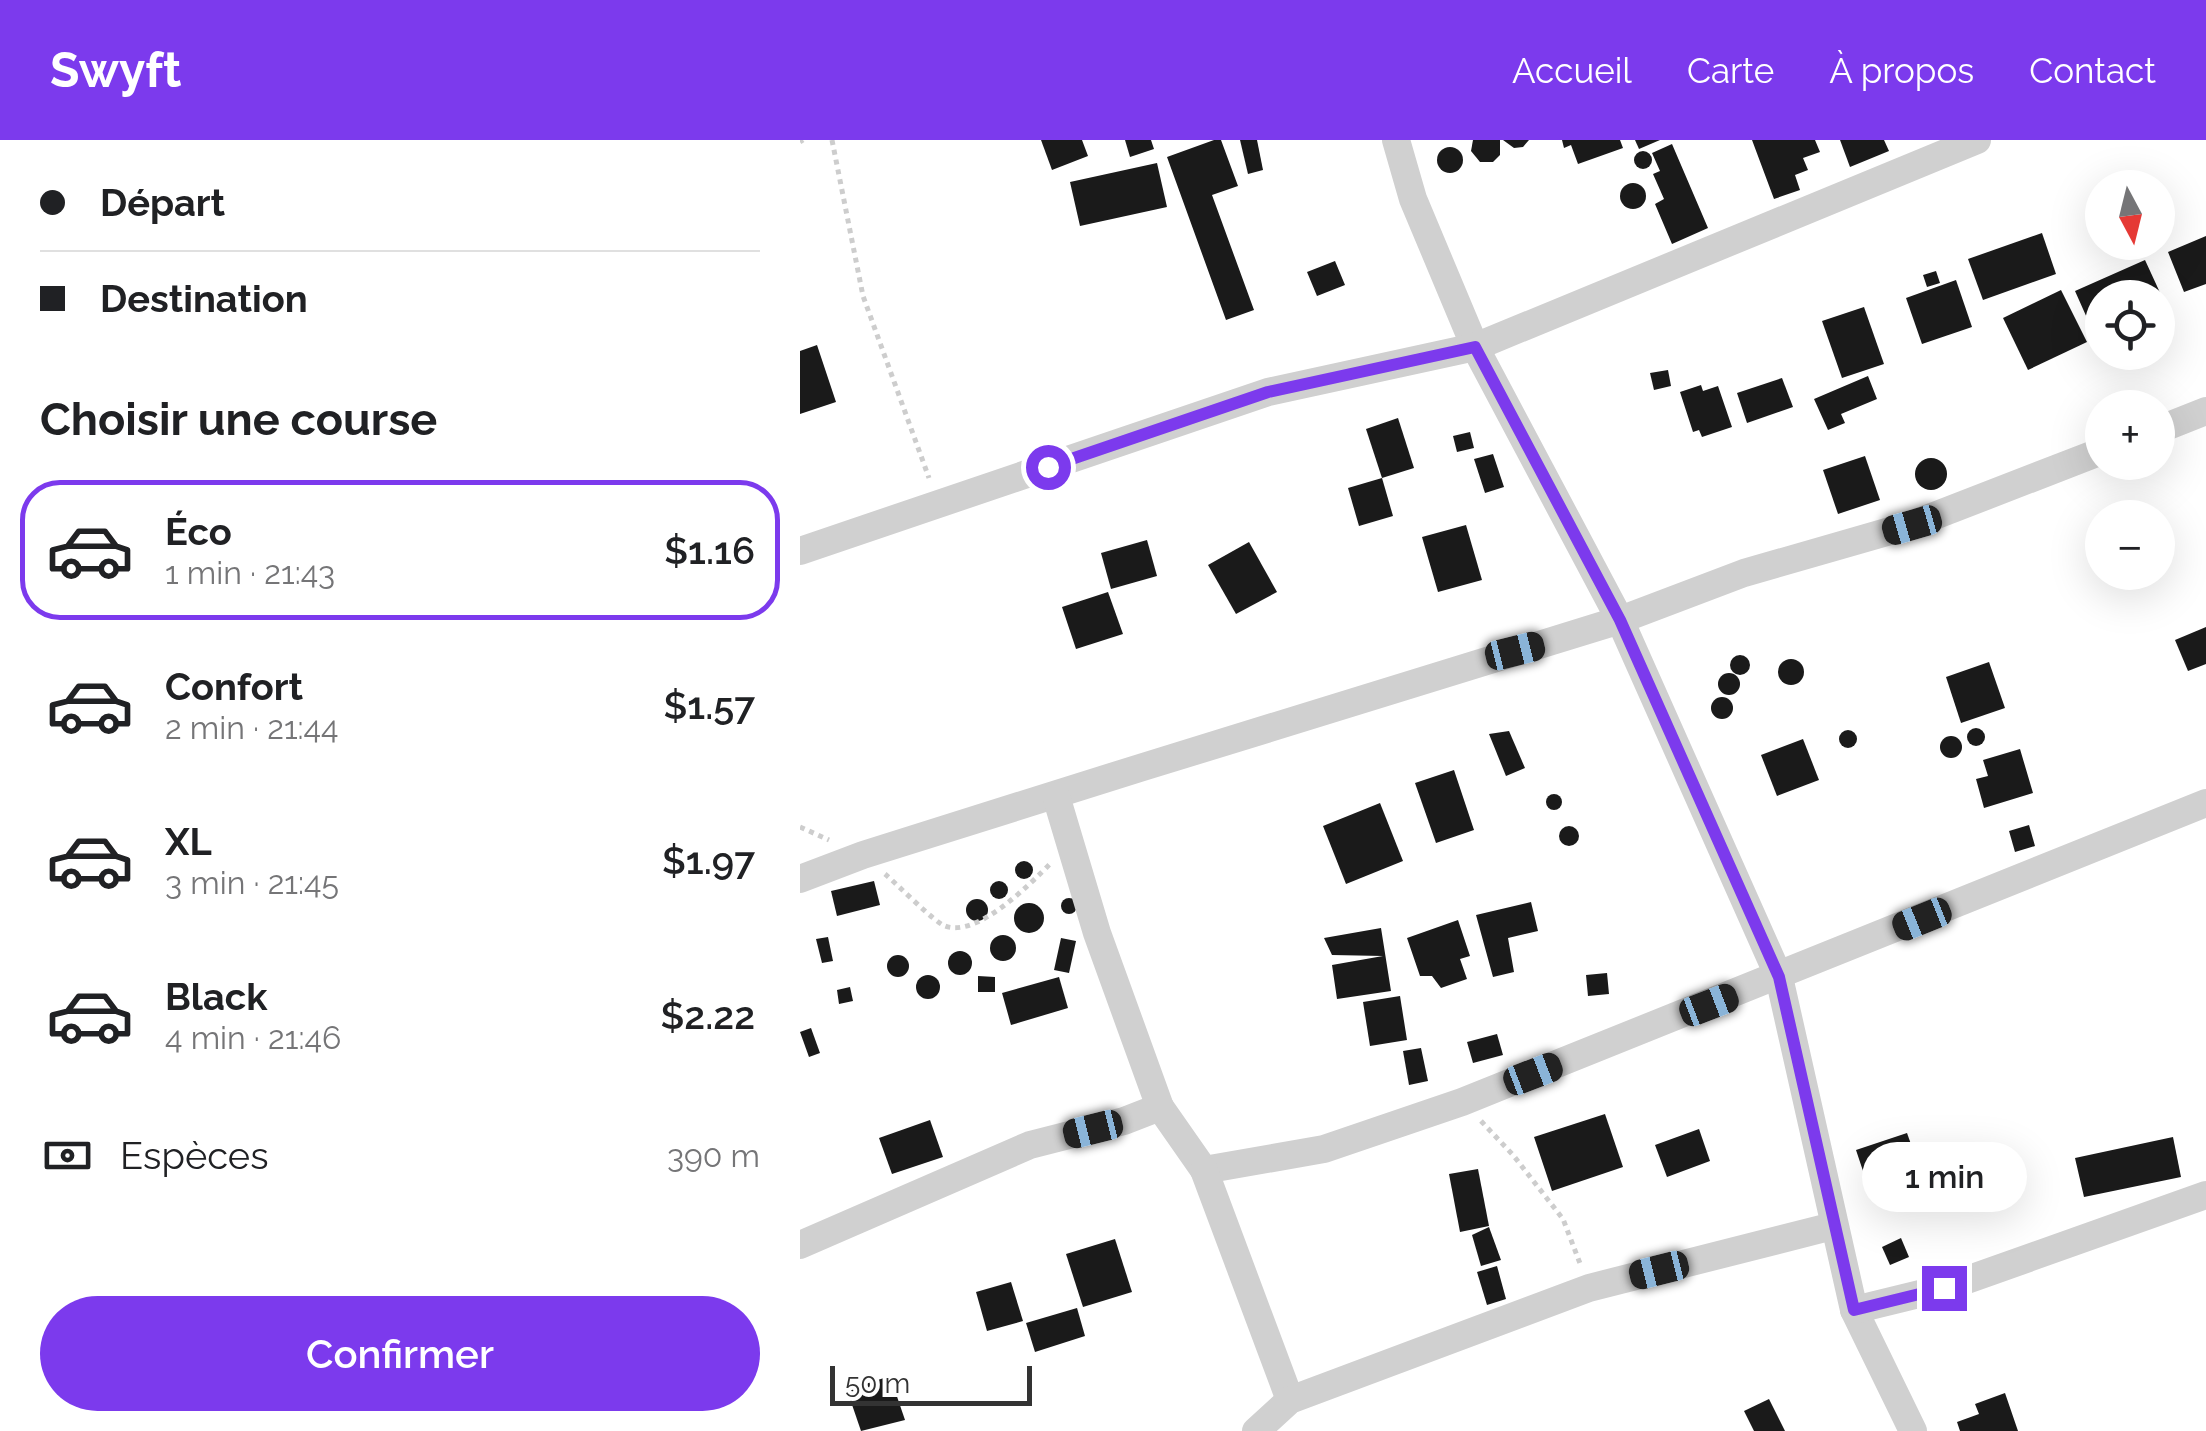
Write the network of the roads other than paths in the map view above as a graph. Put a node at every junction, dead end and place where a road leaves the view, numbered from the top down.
1 (1396, 140) edge
2 (1978, 140) edge
3 (1475, 347) junction
4 (2206, 412) edge
5 (2175, 424) edge
6 (2085, 458) edge
7 (800, 551) edge
8 (1620, 620) junction
9 (1056, 796) junction
10 (2206, 803) edge
11 (800, 879) edge
12 (1779, 977) junction
13 (1160, 1107) junction
14 (1204, 1170) junction
15 (2206, 1195) edge
16 (1833, 1226) junction
17 (800, 1245) edge
18 (1854, 1310) junction
19 (1290, 1400) junction
20 (1256, 1431) edge
21 (1912, 1431) edge

1 - 3 street
2 - 3 street
3 - 7 street
3 - 8 street
4 - 5 street
6 - 8 street
8 - 9 street
8 - 12 street
9 - 11 street
9 - 13 street
10 - 12 street
12 - 14 street
12 - 16 street
13 - 14 street
13 - 17 street
14 - 19 street
15 - 18 street
16 - 18 street
16 - 19 street
18 - 21 street
19 - 20 street

